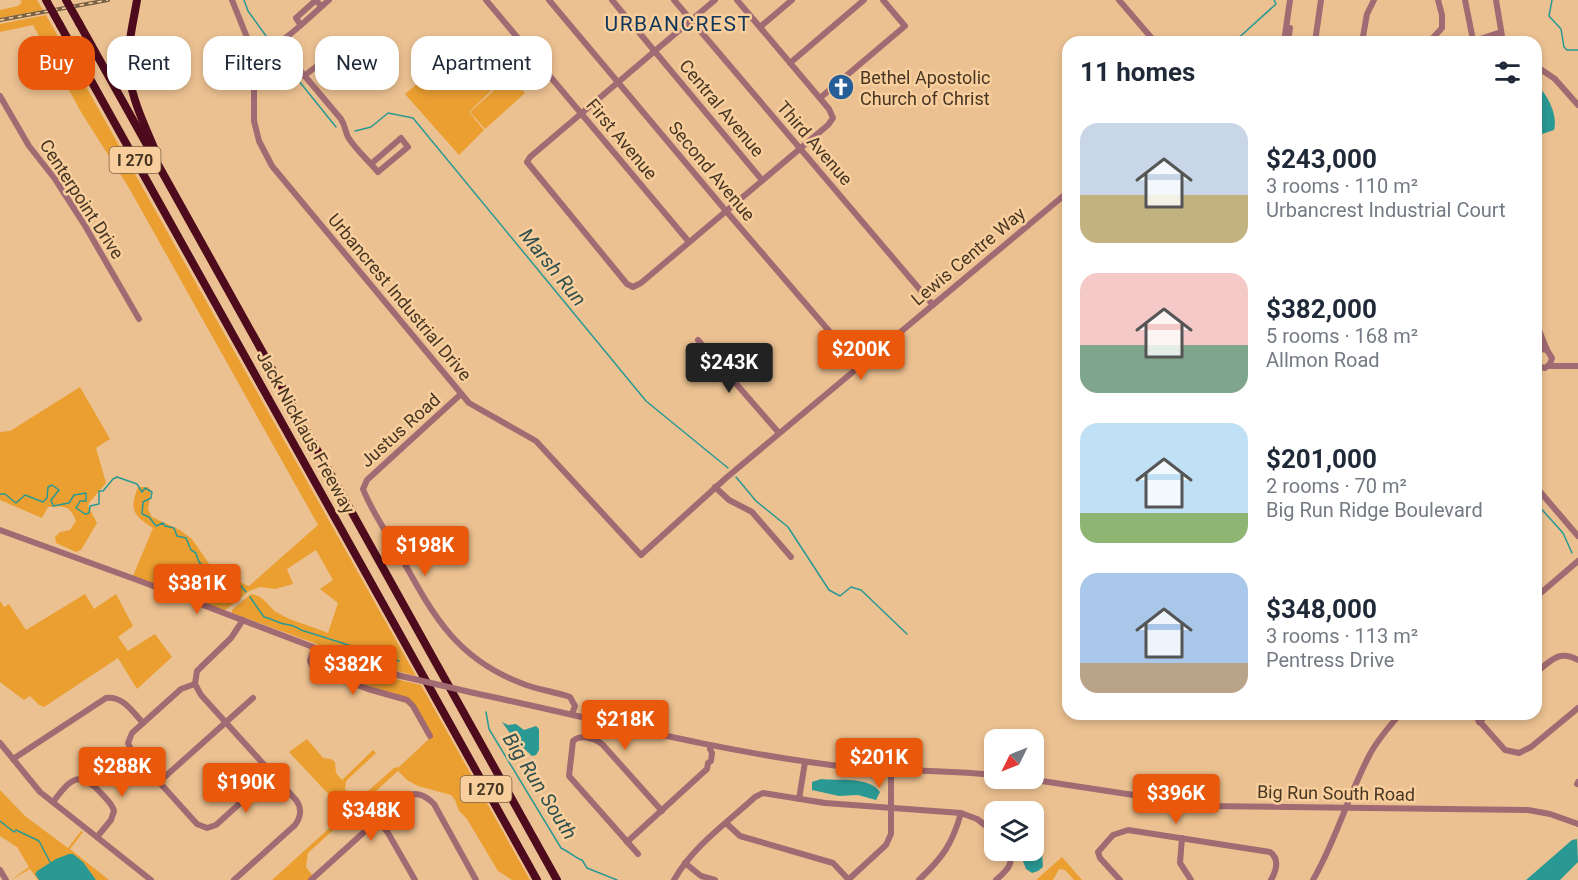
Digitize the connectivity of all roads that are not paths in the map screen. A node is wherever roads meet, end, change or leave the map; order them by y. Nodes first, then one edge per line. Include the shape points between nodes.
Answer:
1 (46, 0) edge
2 (66, 0) edge
3 (232, 0) edge
4 (329, 0) edge
5 (486, 0) edge
6 (549, 0) edge
7 (612, 0) edge
8 (674, 0) edge
9 (715, 0) edge
10 (737, 0) edge
11 (792, 0) edge
12 (864, 0) edge
13 (884, 0) edge
14 (1119, 0) edge
15 (1292, 0) edge
16 (1321, 0) edge
17 (1374, 0) edge
18 (1438, 0) edge
19 (1465, 0) edge
20 (1496, 0) edge
21 (136, 4) edge
22 (691, 20) junction
23 (760, 27) junction
24 (1501, 32) junction
25 (246, 36) edge
26 (285, 36) edge
27 (1150, 36) edge
28 (1287, 36) edge
29 (1316, 36) edge
30 (1363, 36) edge
31 (1434, 36) edge
32 (1471, 36) edge
33 (1488, 36) edge
34 (1502, 36) edge
35 (654, 51) junction
36 (790, 63) junction
37 (315, 67) edge
38 (1542, 70) edge
39 (304, 76) joint
40 (618, 82) junction
41 (254, 90) edge
42 (0, 96) edge
43 (820, 98) junction
44 (1578, 105) edge
45 (581, 113) junction
46 (799, 149) junction
47 (371, 164) junction
48 (762, 180) junction
49 (1062, 197) edge
50 (726, 211) junction
51 (185, 213) junction
52 (689, 242) junction
53 (933, 305) junction
54 (139, 319) dead end
55 (698, 340) dead end
56 (1542, 340) edge
57 (1542, 350) edge
58 (1547, 350) junction
59 (1552, 358) junction
60 (854, 360) dead end
61 (1562, 365) junction
62 (1549, 366) junction
63 (1578, 366) edge
64 (1542, 368) edge
65 (461, 394) junction
66 (779, 433) junction
67 (715, 487) junction
68 (1542, 494) edge
69 (0, 530) edge
70 (1578, 536) edge
71 (641, 555) joint
72 (791, 556) dead end
73 (1578, 561) edge
74 (1542, 592) edge
75 (243, 620) junction
76 (314, 648) junction
77 (1578, 660) edge
78 (1542, 668) edge
79 (195, 684) junction
80 (253, 698) dead end
81 (1578, 708) edge
82 (572, 714) junction
83 (1395, 720) edge
84 (1481, 720) edge
85 (225, 722) junction
86 (1479, 722) joint
87 (143, 723) junction
88 (430, 736) dead end
89 (0, 743) edge
90 (711, 747) junction
91 (13, 759) junction
92 (805, 762) junction
93 (891, 770) junction
94 (272, 774) junction
95 (984, 775) edge
96 (1044, 781) edge
97 (159, 782) junction
98 (799, 799) junction
99 (53, 802) junction
100 (1347, 807) junction
101 (891, 808) junction
102 (662, 811) junction
103 (961, 813) junction
104 (378, 820) junction
105 (726, 823) junction
106 (984, 824) edge
107 (1578, 824) edge
108 (98, 837) junction
109 (1182, 838) junction
110 (627, 842) junction
111 (638, 854) dead end
112 (1011, 861) edge
113 (685, 863) junction
114 (0, 870) edge
115 (6, 880) edge
116 (152, 880) edge
117 (234, 880) edge
118 (311, 880) edge
119 (415, 880) edge
120 (476, 880) edge
121 (537, 880) edge
122 (557, 880) edge
123 (674, 880) edge
124 (715, 880) edge
125 (848, 880) edge
126 (918, 880) edge
127 (996, 880) edge
128 (1120, 880) edge
129 (1191, 880) edge
130 (1271, 880) edge
131 (1313, 880) edge

1 - 121 highway, Jack Nicklaus Freeway / I 270, bridge
2 - 51 highway, Jack Nicklaus Freeway / I 270, bridge
3 - 25 street, Urbancrest Industrial Drive
4 - 26 street
5 - 45 street, First Avenue
6 - 40 street, Second Avenue
7 - 35 street, Central Avenue
8 - 22 street, Third Avenue
9 - 22 street
10 - 23 street
11 - 23 street
12 - 36 street
13 - 43 street via 905,26
14 - 27 street
15 - 28 street
16 - 29 street
17 - 30 street
18 - 31 street via 1442,27
19 - 32 street
20 - 24 street
21 - 51 highway via 129,55 132,92
22 - 35 street
22 - 46 street, Third Avenue
23 - 36 street
24 - 33 street
24 - 34 street
35 - 40 street
35 - 48 street, Central Avenue
36 - 43 street
37 - 39 street
38 - 44 street
39 - 47 street via 341,119 347,136
40 - 45 street
40 - 50 street, Second Avenue
41 - 65 street, Urbancrest Industrial Drive via 254,121 267,159
42 - 54 street, Centerpoint Drive via 29,146 66,195
43 - 46 street via 833,118
45 - 52 street, First Avenue
45 - 52 street via 527,162 627,284 633,287 641,283
46 - 48 street
46 - 53 street, Third Avenue
47 - 47 street via 378,172 408,147 401,138
48 - 50 street
49 - 53 street, Lewis Centre Way
50 - 52 street
50 - 60 street, Second Avenue
51 - 122 highway, Jack Nicklaus Freeway / I 270
53 - 66 street, Lewis Centre Way
55 - 66 street
56 - 58 street
57 - 58 street
58 - 59 street
59 - 61 street
59 - 62 street
61 - 62 street
61 - 63 street
62 - 64 street
65 - 71 street, Urbancrest Industrial Drive via 475,408 536,441
65 - 82 street, Justus Road via 367,480 363,489 428,606 453,640 503,675 570,697 574,701
66 - 67 street, Lewis Centre Way
67 - 71 street, Lewis Centre Way
67 - 72 street via 752,512
68 - 70 street
69 - 75 street
73 - 74 street
75 - 76 street
75 - 79 street via 231,638 197,671
76 - 82 street, bridge via 400,676
76 - 88 street via 310,661 314,668 407,700
77 - 78 street via 1567,655
79 - 85 street
79 - 87 street via 181,689
80 - 85 street
81 - 86 street via 1527,750 1513,754
82 - 90 street
83 - 100 street via 1369,756
84 - 86 street
85 - 94 street
85 - 97 street
87 - 91 street via 122,700 102,700
87 - 97 street via 128,743
89 - 91 street
90 - 92 street
90 - 102 street via 707,769
91 - 99 street via 34,786
92 - 93 street
92 - 98 street
93 - 95 street
93 - 101 street
94 - 97 street via 216,825 207,828 197,824
94 - 117 street via 296,800 300,812 295,825
96 - 100 street, Big Run South Road via 1198,805
98 - 101 street
98 - 105 street via 758,796
99 - 108 street
99 - 108 street via 68,785 80,779 91,783 113,808 112,818
100 - 107 street, Big Run South Road via 1528,810
100 - 131 street
101 - 103 street
101 - 125 street via 891,834 886,845
102 - 110 street
102 - 110 street via 603,745 594,739 574,740 569,776
103 - 106 street
103 - 126 street via 944,854
104 - 118 street
104 - 119 street
104 - 120 street via 406,795 426,796
105 - 113 street
105 - 125 street via 740,836 833,863
108 - 116 street
109 - 128 street via 1123,830 1108,840 1098,853
109 - 129 street via 1180,863
109 - 130 street via 1270,852 1276,864
110 - 111 street
112 - 127 street
113 - 123 street
113 - 124 street via 701,876
114 - 115 street

